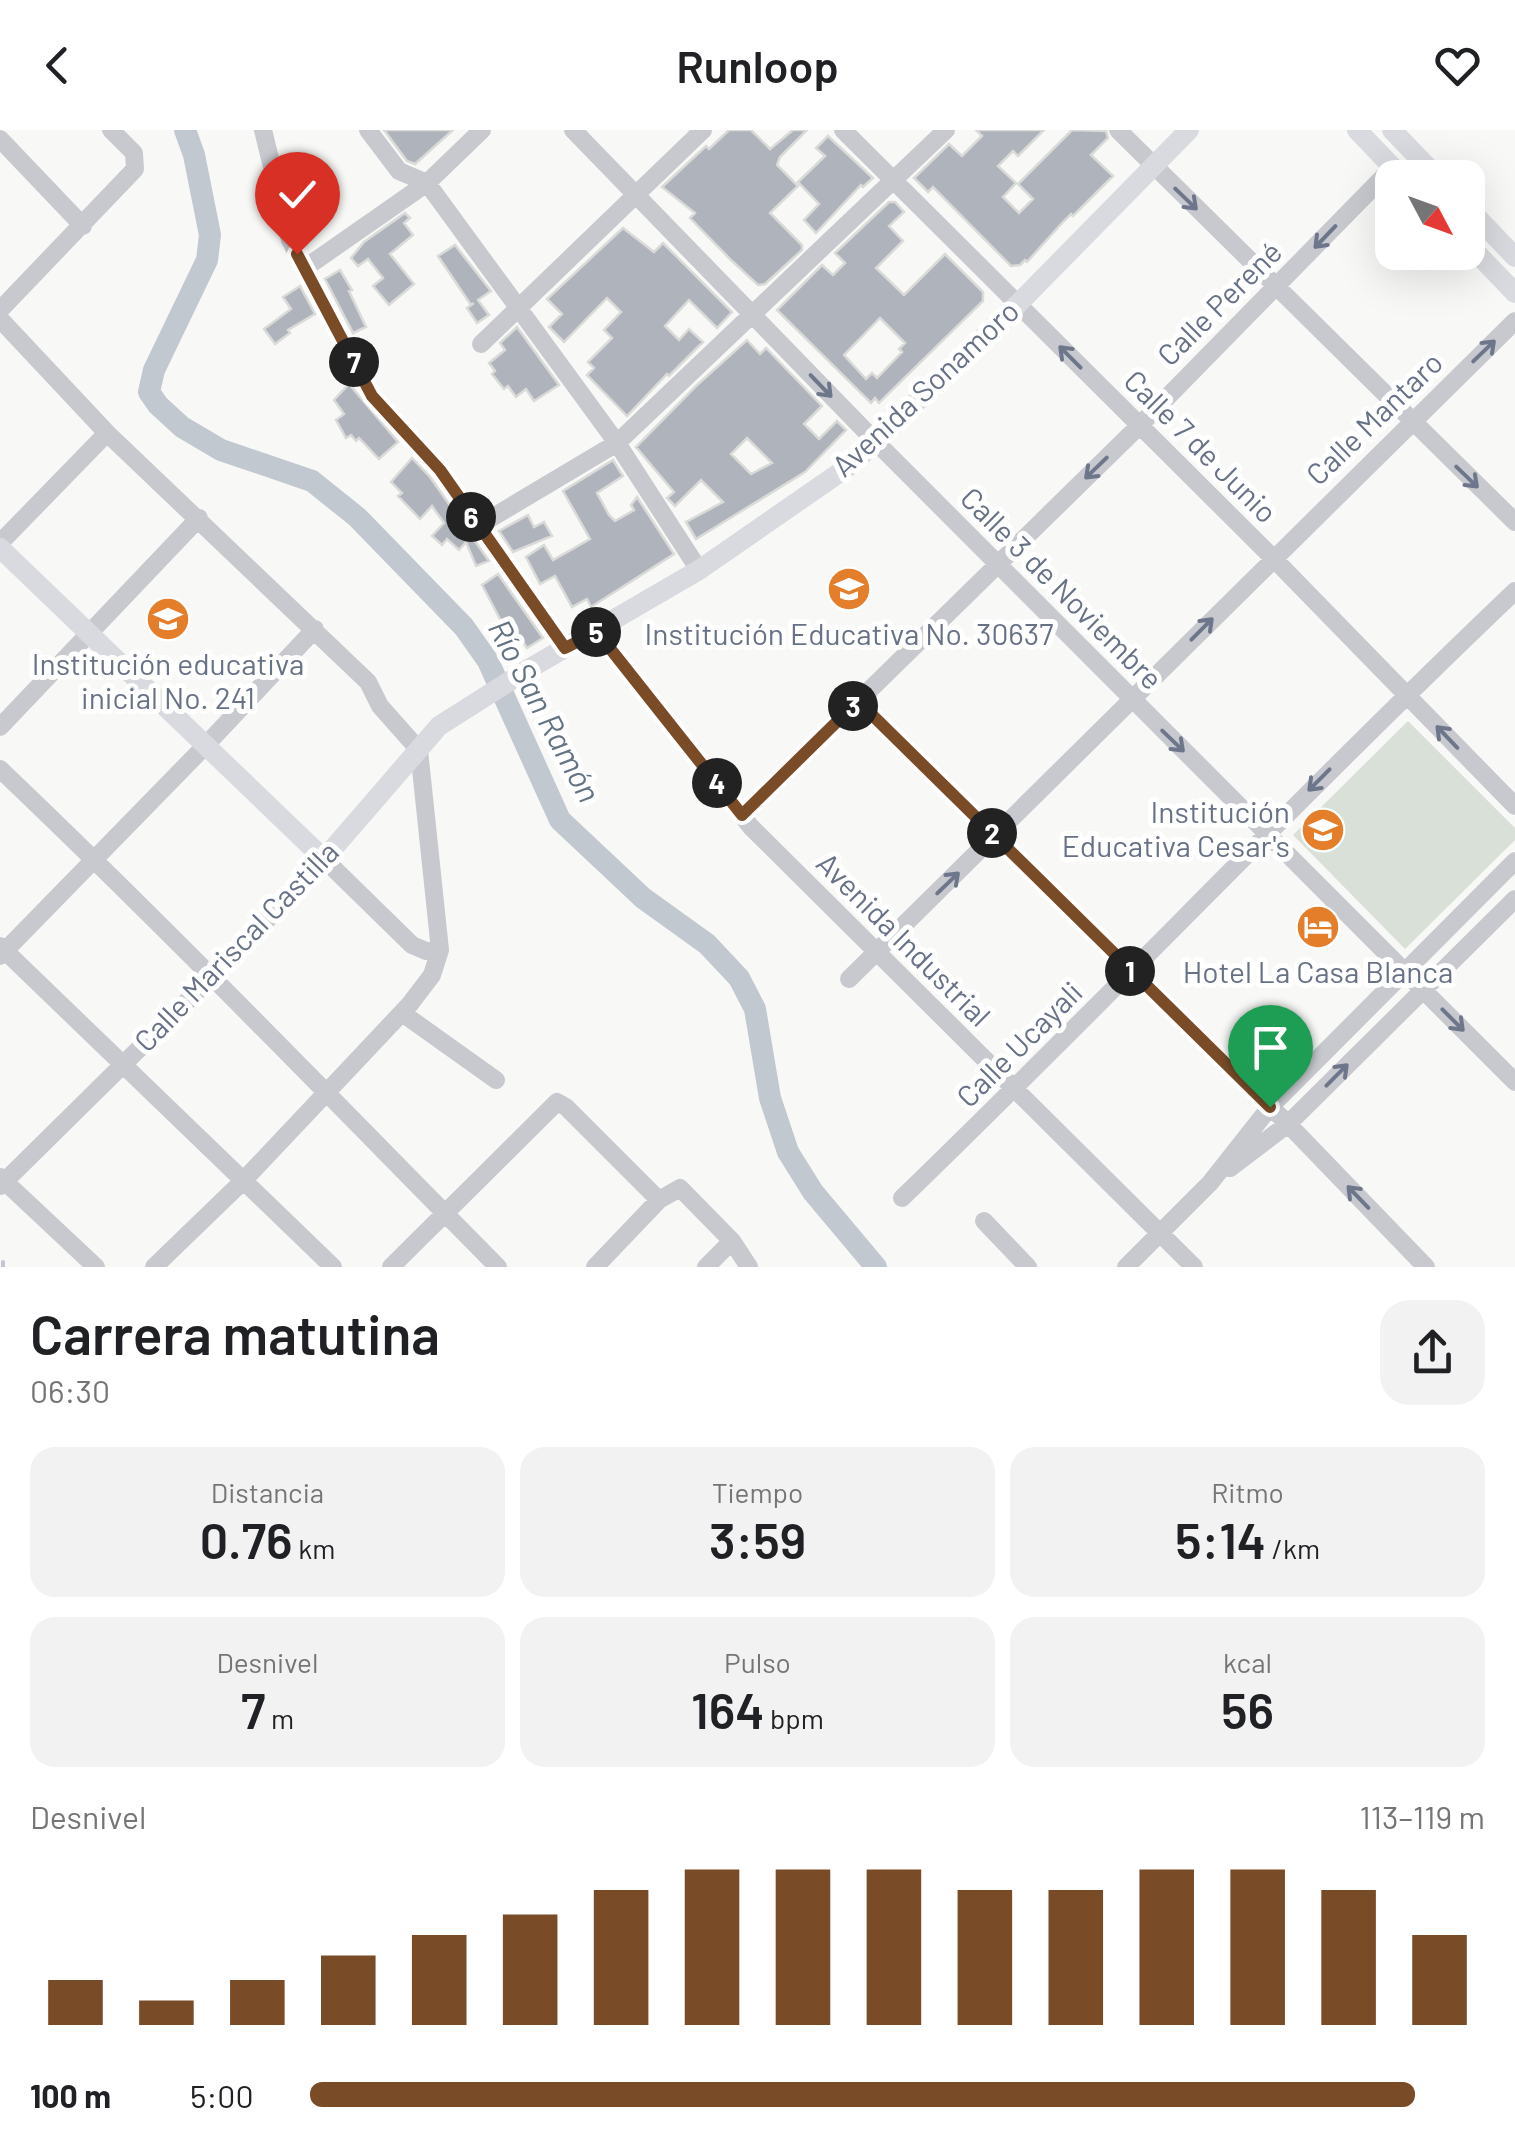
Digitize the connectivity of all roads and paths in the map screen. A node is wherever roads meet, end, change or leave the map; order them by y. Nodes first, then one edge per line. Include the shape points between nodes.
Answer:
1 (110, 130) edge
2 (263, 130) edge
3 (368, 130) edge
4 (482, 130) edge
5 (574, 130) edge
6 (703, 130) edge
7 (844, 130) edge
8 (946, 130) edge
9 (1118, 130) edge
10 (1189, 130) edge
11 (1357, 130) edge
12 (1392, 130) edge
13 (0, 139) edge
14 (1386, 160) edge
15 (1421, 160) edge
16 (1152, 167) junction
17 (894, 181) junction
18 (427, 183) junction
19 (1375, 193) edge
20 (636, 194) junction
21 (83, 226) junction
22 (1485, 226) edge
23 (1515, 257) edge
24 (1485, 262) edge
25 (305, 268) junction
26 (1276, 286) junction
27 (1515, 294) edge
28 (1018, 304) junction
29 (0, 310) edge
30 (518, 310) junction
31 (754, 316) junction
32 (0, 319) edge
33 (1515, 321) edge
34 (481, 344) dead end
35 (1410, 422) junction
36 (1139, 426) junction
37 (107, 433) junction
38 (876, 442) junction
39 (617, 443) junction
40 (199, 518) junction
41 (1515, 522) edge
42 (478, 526) junction
43 (0, 545) edge
44 (1273, 558) junction
45 (997, 564) junction
46 (698, 570) junction
47 (1515, 591) edge
48 (314, 629) junction
49 (597, 632) junction
50 (88, 633) junction
51 (565, 648) junction
52 (1406, 694) junction
53 (1131, 700) junction
54 (858, 701) junction
55 (469, 705) joint
56 (0, 727) edge
57 (205, 746) junction
58 (419, 750) junction
59 (0, 769) edge
60 (1515, 806) edge
61 (742, 815) junction
62 (1266, 832) junction
63 (996, 837) junction
64 (324, 859) junction
65 (95, 860) junction
66 (1515, 861) edge
67 (1515, 899) edge
68 (440, 950) junction
69 (2, 951) edge
70 (878, 951) junction
71 (1402, 972) junction
72 (1132, 973) junction
73 (212, 975) junction
74 (848, 979) dead end
75 (1423, 990) junction
76 (402, 1013) junction
77 (124, 1065) junction
78 (496, 1080) dead end
79 (1515, 1082) edge
80 (1014, 1090) junction
81 (325, 1095) junction
82 (1270, 1107) junction
83 (1288, 1124) junction
84 (2, 1181) edge
85 (242, 1182) junction
86 (1210, 1183) junction
87 (902, 1198) dead end
88 (658, 1200) junction
89 (445, 1214) junction
90 (984, 1220) dead end
91 (1160, 1233) junction
92 (732, 1241) junction
93 (96, 1267) edge
94 (154, 1267) edge
95 (333, 1267) edge
96 (391, 1267) edge
97 (498, 1267) edge
98 (595, 1267) edge
99 (706, 1267) edge
100 (748, 1267) edge
101 (1028, 1267) edge
102 (1126, 1267) edge
103 (1194, 1267) edge
104 (1426, 1267) edge

1 - 21 street via 134,153 136,169
2 - 25 street via 290,240
3 - 18 street via 398,172
4 - 18 street
5 - 20 street, Calle 3 de Noviembre
6 - 20 street
7 - 17 street, Calle 7 de Junio
8 - 17 street
9 - 16 street
10 - 16 main road, Avenida Sonamoro
11 - 14 main road
12 - 15 main road
13 - 21 street
16 -> 26 street
16 - 28 main road, Avenida Sonamoro
17 - 28 street, Calle 7 de Junio
17 - 31 street
18 - 25 street
18 - 30 street
19 -> 26 street, Calle Perené
20 - 30 street
20 - 31 street, Calle 3 de Noviembre
21 - 29 street
22 - 23 main road
24 - 27 main road
25 - 42 street via 372,396 440,470
26 - 35 street
26 - 36 street, Calle Perené
36 -> 28 street, Calle 7 de Junio
28 - 38 main road, Avenida Sonamoro
30 - 34 street
30 - 39 street
31 -> 38 street, Calle 3 de Noviembre
31 - 39 street
32 - 37 street
35 -> 33 street, Calle Mantaro
35 -> 41 street
35 - 44 street, Calle Mantaro
36 - 44 street, Calle 7 de Junio
36 -> 45 street, Calle Perené
37 - 40 street
37 - 43 street
38 - 45 street, Calle 3 de Noviembre
38 - 46 main road, Avenida Sonamoro
39 - 42 street
39 - 46 street
40 - 48 street
40 - 50 street
42 - 51 street
43 - 50 main road
44 - 52 street, Calle 7 de Junio
53 -> 44 street, Calle Mantaro
45 - 53 street, Calle 3 de Noviembre
45 - 54 street, Calle Perené
46 - 49 main road, Avenida Sonamoro
47 - 52 street, Calle Ucayali
48 - 57 street
48 - 58 street via 368,682
49 - 51 main road, Avenida Sonamoro
49 - 61 street, Avenida Industrial
50 - 56 street
50 - 57 main road
51 - 55 main road, Avenida Sonamoro
60 -> 52 street, Calle 7 de Junio
52 -> 62 street, Calle Ucayali
53 -> 62 street, Calle 3 de Noviembre
53 - 63 street, Calle Mantaro
54 - 61 street, Calle Perené
54 - 63 street
55 - 58 main road, Calle Mariscal Castilla
57 - 64 main road
57 - 65 street
58 - 64 main road, Calle Mariscal Castilla
58 - 68 street
59 - 65 street
61 - 70 street, Avenida Industrial
62 - 71 street, Calle 3 de Noviembre
62 - 72 street, Calle Ucayali
70 -> 63 street, Calle Mantaro
63 - 72 street
64 - 68 street via 412,944
64 - 73 street, Calle Mariscal Castilla
65 - 69 street
65 - 73 street
66 - 71 street
67 - 75 street
68 - 76 street via 432,974
69 - 77 street
70 - 74 street, Calle Mantaro
70 - 80 street, Avenida Industrial
71 - 75 street, Calle 3 de Noviembre
71 - 82 street
72 - 80 street, Calle Ucayali
72 - 82 street
73 - 77 street, Calle Mariscal Castilla
73 - 81 street
75 -> 79 street, Calle 3 de Noviembre
83 -> 75 street
76 - 78 street
76 - 81 street
77 - 84 street, Calle Mariscal Castilla
77 - 85 street
80 - 87 street, Calle Ucayali
80 - 91 street, Avenida Industrial
81 - 85 street
81 - 89 street
82 - 83 street
82 - 86 street
83 - 86 street
104 -> 83 street
84 - 93 street
85 - 94 street
85 - 95 street
86 - 91 street
88 - 89 street via 557,1102
88 - 92 street via 680,1188
88 - 98 street
89 - 96 street
89 - 97 street
90 - 101 street
91 - 102 street
91 - 103 street, Avenida Industrial
92 - 99 street
92 - 100 street

